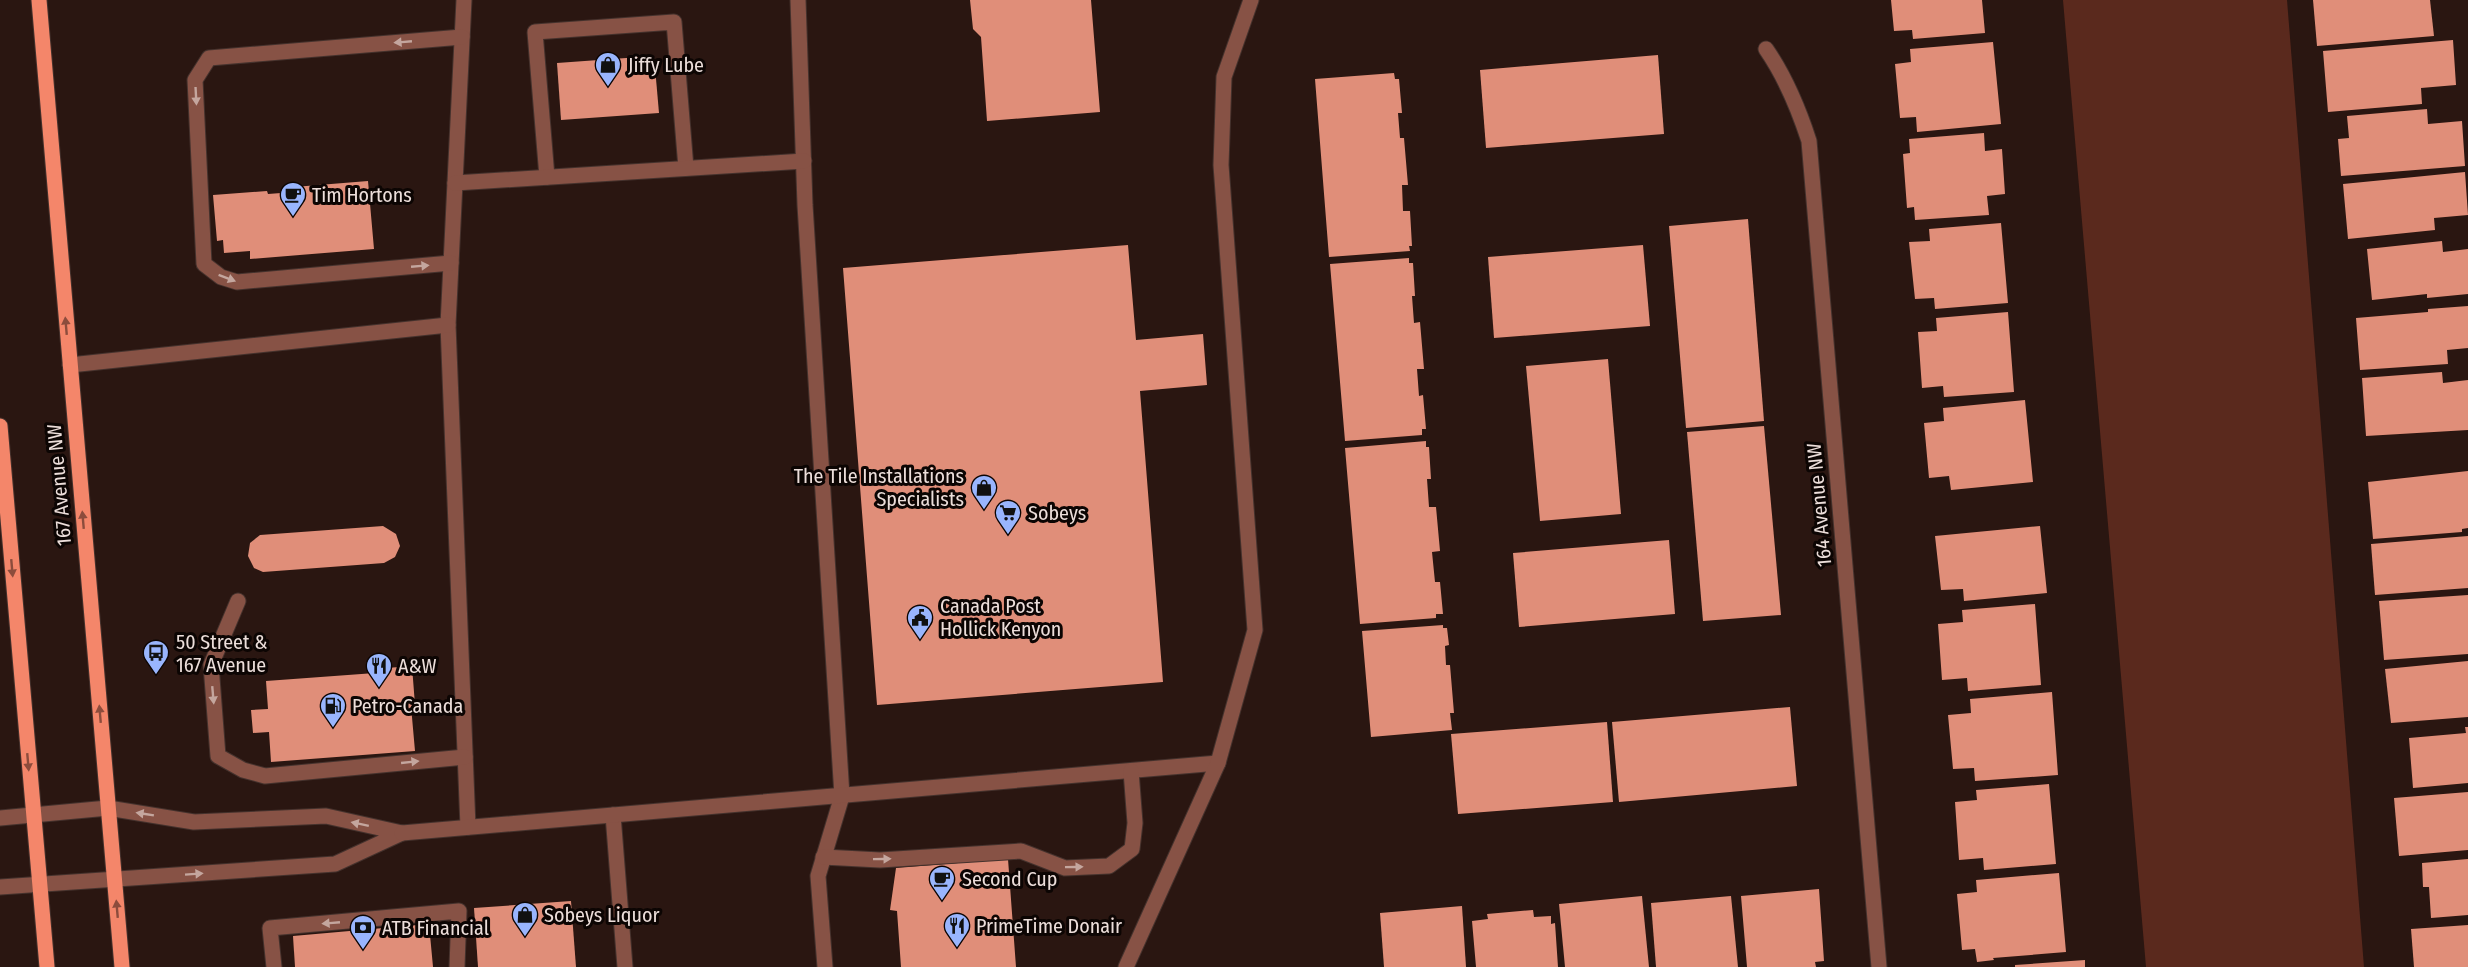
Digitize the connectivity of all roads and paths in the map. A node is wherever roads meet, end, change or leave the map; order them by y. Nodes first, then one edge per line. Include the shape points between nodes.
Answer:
1 (39, 0) edge
2 (464, 0) edge
3 (798, 0) edge
4 (1251, 0) edge
5 (462, 37) junction
6 (1766, 49) dead end
7 (804, 161) junction
8 (686, 168) junction
9 (547, 177) junction
10 (455, 183) junction
11 (451, 263) junction
12 (448, 325) junction
13 (70, 365) junction
14 (0, 426) edge
15 (238, 601) dead end
16 (465, 757) junction
17 (1218, 764) junction
18 (1131, 771) junction
19 (842, 796) junction
20 (108, 808) junction
21 (33, 815) junction
22 (613, 815) junction
23 (0, 818) edge
24 (468, 828) junction
25 (402, 833) junction
26 (823, 857) junction
27 (115, 879) junction
28 (40, 884) junction
29 (0, 887) edge
30 (48, 967) edge
31 (122, 967) edge
32 (274, 967) edge
33 (457, 967) edge
34 (625, 967) edge
35 (825, 967) edge
36 (1126, 967) edge
37 (1879, 967) edge

13 -> 1 main road, 167 Avenue NW
2 - 5 street
3 - 7 street
4 - 17 street via 1224,77 1221,165 1256,630
5 - 10 street
5 -> 11 street via 209,58 195,80 204,264 221,277 237,282
6 - 37 street, 164 Avenue NW via 1784,75 1809,141
7 - 8 street
7 - 19 street
8 - 9 street
8 - 9 street via 674,22 536,32
9 - 10 street
10 - 11 street
11 - 12 street
12 - 13 street
12 - 16 street
20 -> 13 main road, 167 Avenue NW
14 -> 21 main road
15 -> 16 street via 211,665 218,756 243,770 265,776
16 - 24 street
17 - 18 street
17 - 36 street
18 - 19 street
26 -> 18 street via 880,860 1021,851 1065,868 1109,866 1132,849 1135,823
19 - 22 street
19 - 26 street
20 - 21 street
25 -> 20 street via 326,816 194,822
20 - 27 main road, 167 Avenue NW
21 - 23 street
21 - 28 main road
22 - 24 street
22 - 34 street
24 - 25 street
27 -> 25 street via 335,864
26 - 35 street via 818,876
27 - 28 street
31 -> 27 main road, 167 Avenue NW
28 - 29 street
28 - 30 main road
33 -> 32 street via 459,911 270,928

